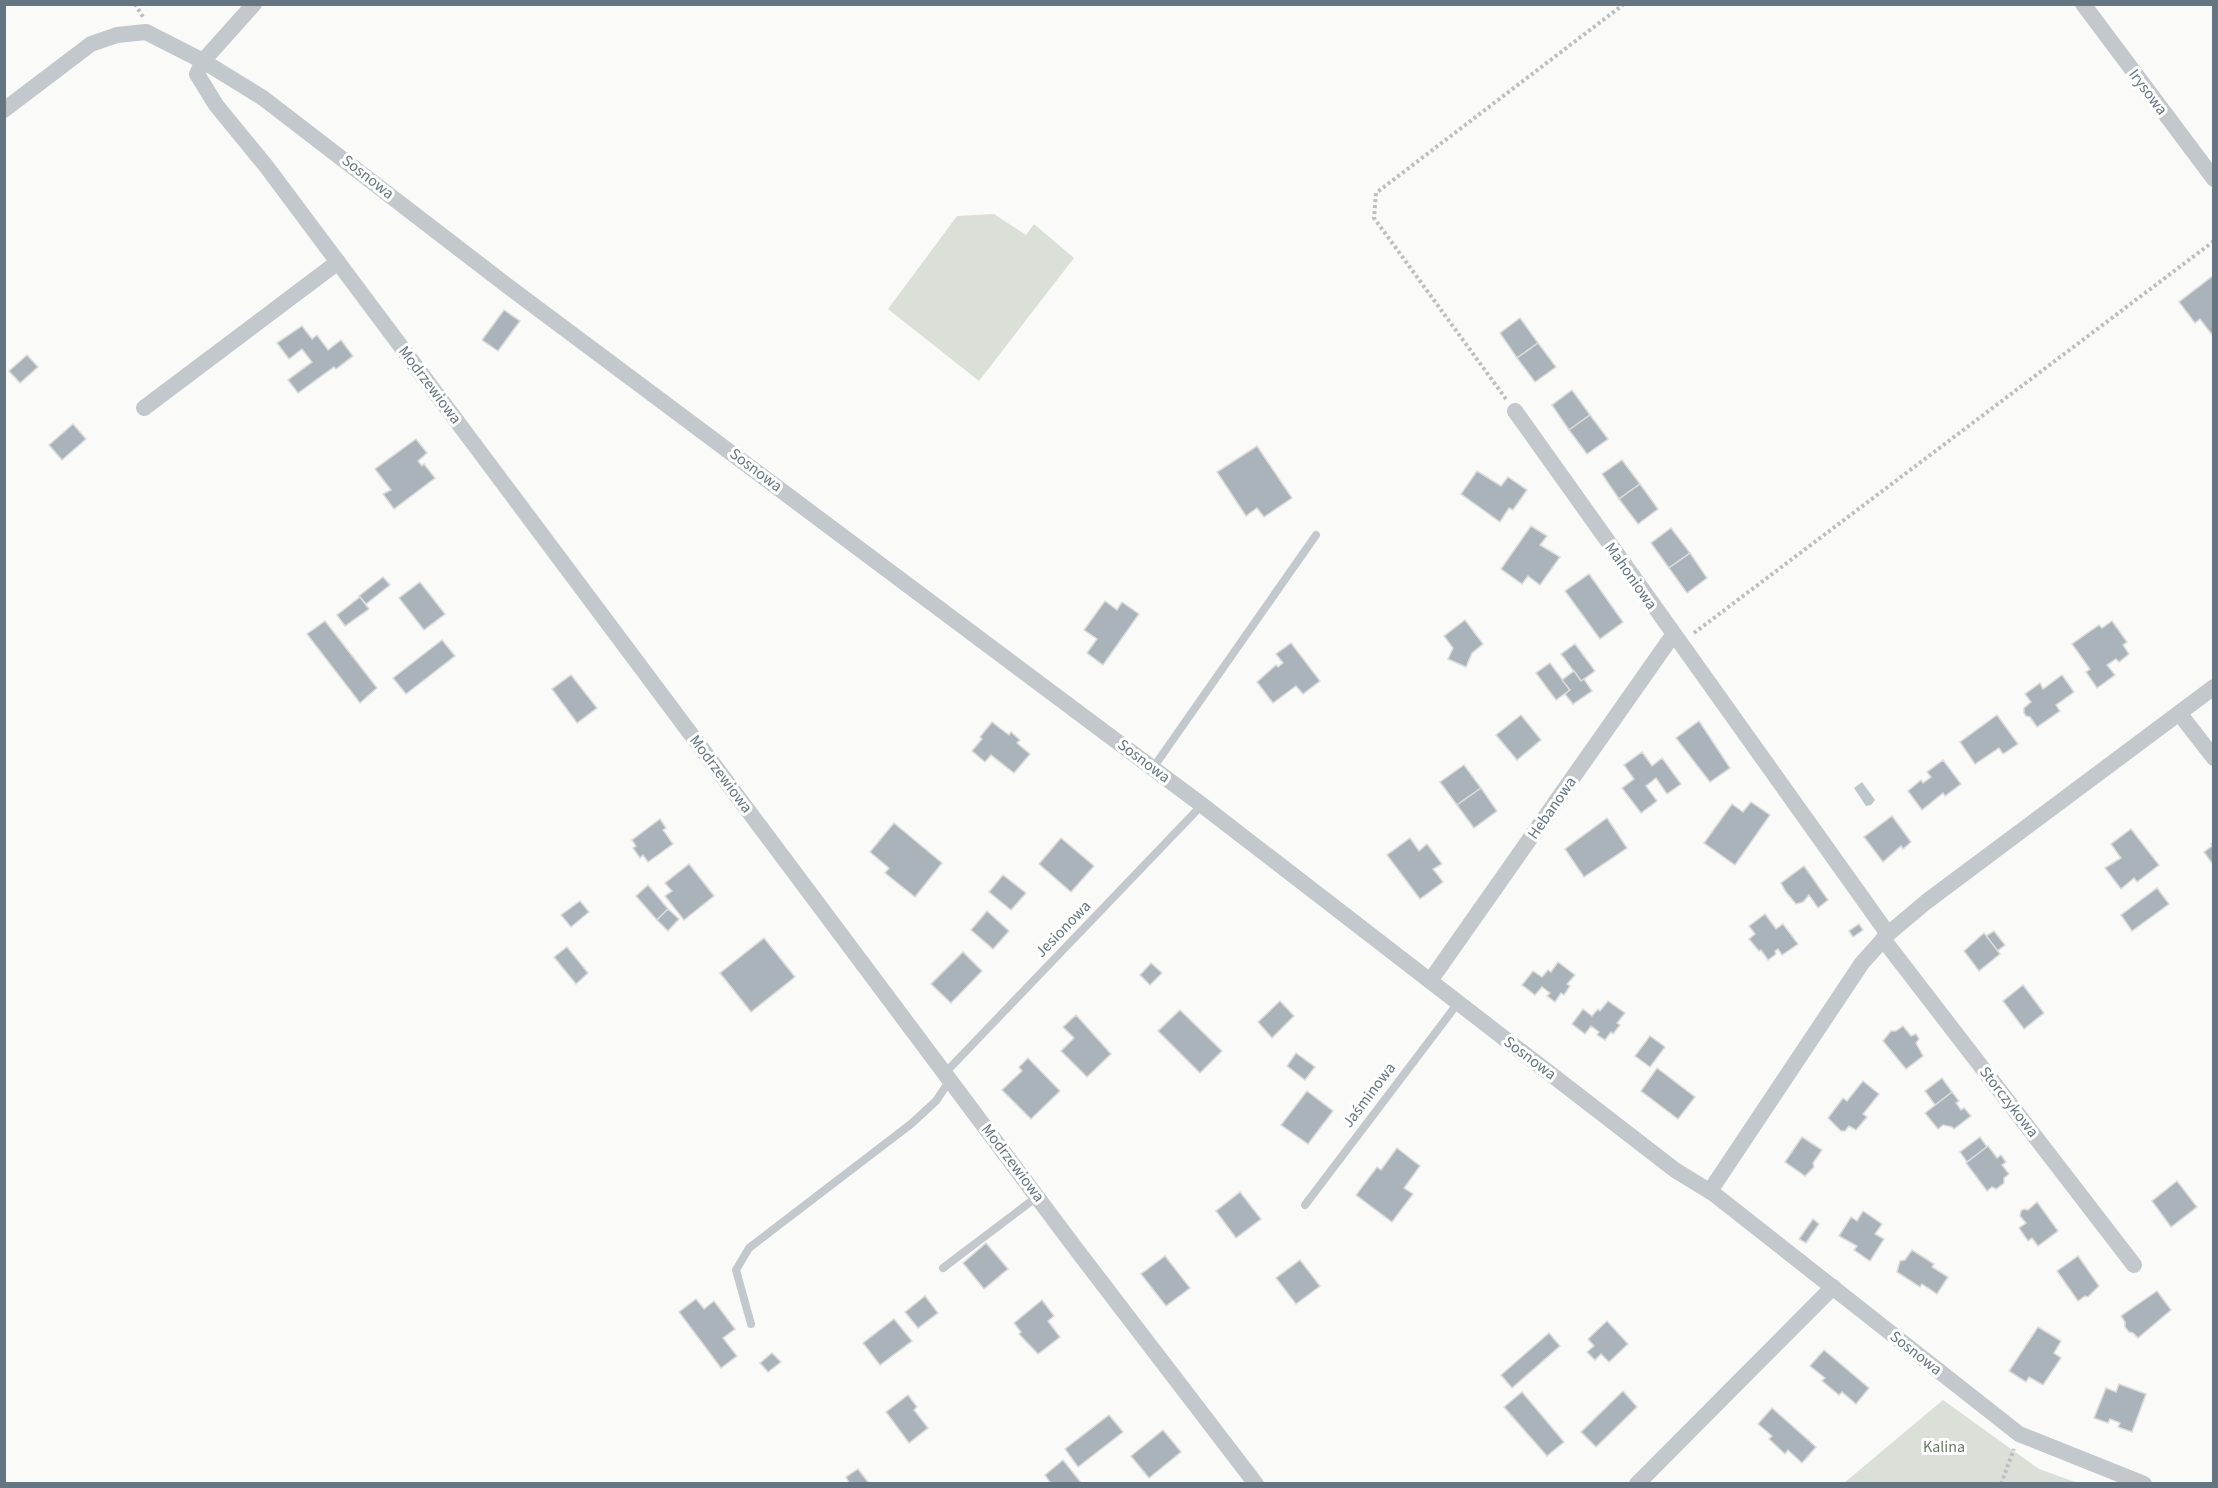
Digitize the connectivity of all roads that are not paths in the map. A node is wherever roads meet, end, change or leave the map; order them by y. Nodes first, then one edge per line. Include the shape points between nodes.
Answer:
1 (254, 4) edge
2 (2083, 4) edge
3 (204, 61) junction
4 (4, 110) edge
5 (2214, 179) edge
6 (338, 262) junction
7 (144, 408) dead end
8 (1515, 411) road end
9 (1316, 535) dead end
10 (1676, 639) junction
11 (2214, 687) edge
12 (2179, 713) junction
13 (2214, 758) edge
14 (1153, 768) junction
15 (1202, 805) junction
16 (1886, 937) junction
17 (1430, 981) junction
18 (1458, 1003) junction
19 (948, 1076) junction
20 (1710, 1191) junction
21 (1039, 1196) junction
22 (1305, 1205) dead end
23 (2134, 1265) dead end
24 (943, 1268) dead end
25 (1833, 1287) junction
26 (751, 1324) dead end
27 (1256, 1484) edge
28 (1637, 1484) edge
29 (2144, 1484) edge

1 - 3 street
2 - 5 street, Irysowa
3 - 4 street, Sosnowa via 146,32 117,35 91,44
3 - 6 street, Modrzewiowa via 197,74 216,105
3 - 14 street, Sosnowa via 263,98 505,284
6 - 7 street
6 - 19 street, Modrzewiowa
8 - 10 street, Mahoniowa
9 - 14 lane
10 - 16 street, Mahoniowa
10 - 17 street, Hebanowa
11 - 12 street
12 - 13 street
12 - 16 street via 1958,877
14 - 15 street, Sosnowa
15 - 17 street, Sosnowa
15 - 19 lane, Jesionowa
16 - 20 street via 1862,963
16 - 23 street, Storczykowa
17 - 18 street, Sosnowa
18 - 20 street, Sosnowa via 1675,1170
18 - 22 lane, Jaśminowa
19 - 21 street, Modrzewiowa
19 - 26 lane, Jesionowa via 936,1101 911,1124 749,1248 736,1270
20 - 25 street, Sosnowa
21 - 24 lane
21 - 27 street, Modrzewiowa
25 - 28 street
25 - 29 street, Sosnowa via 2019,1434

